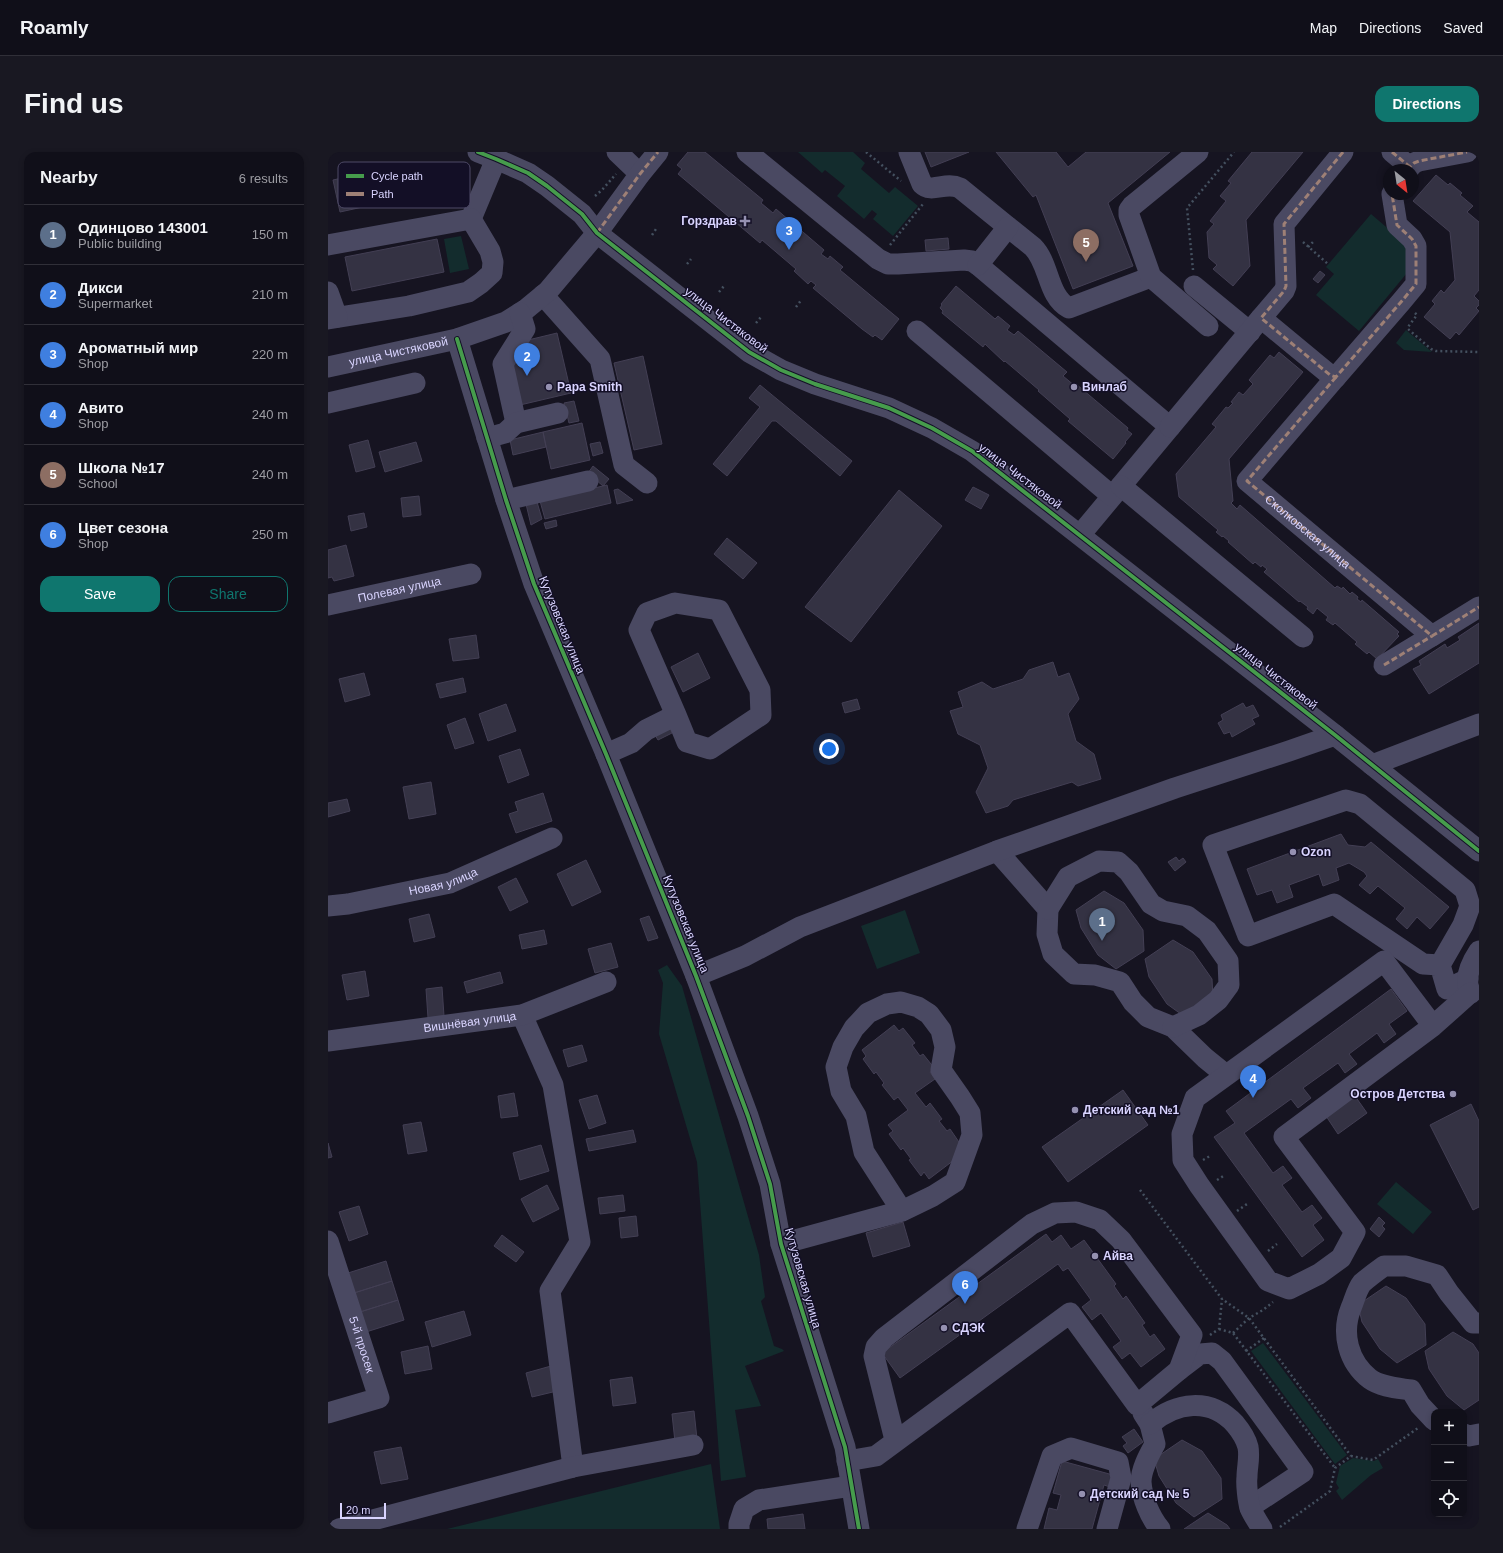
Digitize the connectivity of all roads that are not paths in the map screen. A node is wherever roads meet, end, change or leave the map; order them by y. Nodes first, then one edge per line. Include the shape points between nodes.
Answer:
1 (617, 152) edge
2 (658, 152) edge
3 (747, 152) edge
4 (909, 152) edge
5 (1198, 152) edge
6 (1343, 152) edge
7 (1392, 152) edge
8 (1467, 152) edge
9 (487, 155) edge
10 (1404, 164) edge
11 (1414, 164) edge
12 (640, 174) junction
13 (1393, 200) edge
14 (471, 219) junction
15 (1008, 227) junction
16 (597, 233) junction
17 (328, 245) edge
18 (978, 265) junction
19 (1151, 277) junction
20 (1194, 286) road end
21 (328, 292) edge
22 (542, 295) junction
23 (520, 313) junction
24 (332, 318) edge
25 (1256, 325) junction
26 (1208, 326) dead end
27 (917, 331) dead end
28 (458, 339) junction
29 (328, 367) edge
30 (1336, 377) junction
31 (415, 383) dead end
32 (328, 403) edge
33 (558, 413) dead end
34 (516, 423) junction
35 (1170, 427) junction
36 (487, 438) junction
37 (588, 481) dead end
38 (647, 483) dead end
39 (1117, 491) junction
40 (506, 500) junction
41 (1080, 535) junction
42 (471, 574) dead end
43 (328, 605) edge
44 (1479, 607) edge
45 (1432, 636) junction
46 (1303, 637) dead end
47 (1384, 665) dead end
48 (676, 715) junction
49 (1479, 724) edge
50 (1335, 734) junction
51 (606, 754) junction
52 (1372, 765) junction
53 (552, 838) dead end
54 (997, 851) junction
55 (1479, 851) edge
56 (328, 906) edge
57 (1048, 909) junction
58 (1479, 951) edge
59 (1440, 964) junction
60 (696, 976) junction
61 (606, 982) dead end
62 (1472, 991) edge
63 (522, 1015) junction
64 (1433, 1026) junction
65 (1173, 1027) junction
66 (328, 1041) edge
67 (1226, 1075) junction
68 (902, 1211) junction
69 (328, 1241) edge
70 (781, 1244) junction
71 (1341, 1258) junction
72 (1361, 1284) junction
73 (1477, 1321) edge
74 (1179, 1370) junction
75 (1137, 1404) junction
76 (328, 1413) edge
77 (1431, 1417) edge
78 (1150, 1424) junction
79 (1479, 1434) edge
80 (1467, 1435) edge
81 (896, 1440) junction
82 (693, 1445) dead end
83 (847, 1461) junction
84 (573, 1467) junction
85 (852, 1486) junction
86 (1250, 1507) junction
87 (339, 1529) edge
88 (739, 1529) edge
89 (858, 1529) edge
90 (1027, 1529) edge
91 (1107, 1529) edge
92 (1160, 1529) edge
93 (1262, 1529) edge

1 - 12 street
2 - 12 street
3 - 18 street via 878,259 888,264 964,260
4 - 15 street via 925,188 949,185 960,188
5 - 19 street via 1129,210
6 - 25 street via 1286,220 1286,286
7 - 10 street
8 - 11 street
9 - 14 street
9 - 16 street, улица Чистяковой via 547,186 582,214
12 - 16 street
13 - 30 street, Сколковская улица via 1397,225 1416,246 1416,284
14 - 17 street
14 - 24 street via 490,251 493,262 492,273 477,286 468,292 417,304
15 - 18 street
15 - 19 street via 1038,252 1058,299 1069,308
16 - 22 street, улица Чистяковой
16 - 41 street, улица Чистяковой via 749,352 781,370 889,408 932,428 972,451
18 - 35 street
19 - 26 street
20 - 25 street
21 - 24 street
22 - 23 street, улица Чистяковой
22 - 38 street via 600,360 624,465
23 - 28 street, улица Чистяковой via 506,322
23 - 34 street via 525,329 502,364
25 - 30 street
25 - 35 street
27 - 39 street
28 - 29 street, улица Чистяковой
28 - 36 street, Кутузовская улица
30 - 45 street, Сколковская улица via 1247,481
31 - 32 street
33 - 34 street
34 - 36 street via 505,433
35 - 39 street
36 - 40 street, Кутузовская улица
37 - 40 street
39 - 41 street
39 - 46 street
40 - 51 street, Кутузовская улица via 534,584
41 - 50 street, улица Чистяковой
42 - 43 street, Полевая улица
44 - 45 street
45 - 47 street
48 - 48 street via 639,630 647,613 675,602 719,610 760,690 761,714 710,749 687,742
48 - 51 street via 646,730 631,743
49 - 52 street
50 - 52 street, улица Чистяковой
50 - 54 street
51 - 60 street, Кутузовская улица
52 - 55 street, улица Чистяковой
53 - 56 street, Новая улица via 450,883
54 - 57 street
54 - 60 street via 800,926 745,956
57 - 65 street via 1047,934 1053,954 1074,974 1095,975 1120,982 1133,1002 1148,1017
57 - 65 street via 1068,877 1099,861 1118,862 1129,872 1151,904 1164,911 1187,916 1207,931 1228,962 1229,985 1218,1000 1199,1015
58 - 62 street via 1472,962
59 - 59 street via 1463,925 1470,906 1465,890 1360,804 1346,800 1214,845 1248,936 1334,904 1423,964
59 - 62 street via 1447,989
60 - 70 street, Кутузовская улица via 748,1116 767,1177
61 - 63 street, Вишнёвая улица
62 - 64 street
63 - 66 street, Вишнёвая улица
63 - 84 street via 553,1085 580,1242 550,1291
64 - 67 street via 1384,961
64 - 71 street via 1284,1137 1355,1232
65 - 67 street
67 - 71 street via 1195,1098 1182,1134 1183,1160 1187,1167 1268,1281 1290,1289 1319,1274
68 - 68 street via 956,1182 972,1135 970,1113 942,1070 945,1047 942,1030 929,1014 918,1007 901,1002 887,1004 868,1014 854,1028 843,1047 836,1067 841,1091 856,1116 864,1152
68 - 70 street
69 - 76 street, 5-й просек via 379,1398
70 - 83 street, Кутузовская улица via 845,1447
71 - 72 street
72 - 73 street via 1384,1266 1406,1266 1437,1275 1449,1293
72 - 77 street via 1349,1314 1346,1332 1349,1350 1371,1379 1389,1387 1411,1390
74 - 75 street
74 - 81 street via 1192,1335 1121,1240 1100,1220 1076,1212 1055,1213 1032,1224 884,1338 876,1347 874,1356
74 - 86 street via 1200,1354 1212,1353 1222,1361 1303,1472
75 - 78 street
75 - 81 street via 1070,1313
78 - 86 street via 1174,1409 1203,1405 1219,1410 1230,1419 1248,1446 1250,1459 1247,1478
78 - 92 street via 1155,1444 1146,1462 1141,1482 1146,1505
79 - 80 street
81 - 83 street via 876,1456
82 - 84 street
83 - 85 street, Кутузовская улица
84 - 87 street
85 - 88 street via 759,1500 744,1509
85 - 89 street, Кутузовская улица
86 - 93 street
90 - 91 street via 1052,1456 1071,1448 1118,1462 1121,1478

